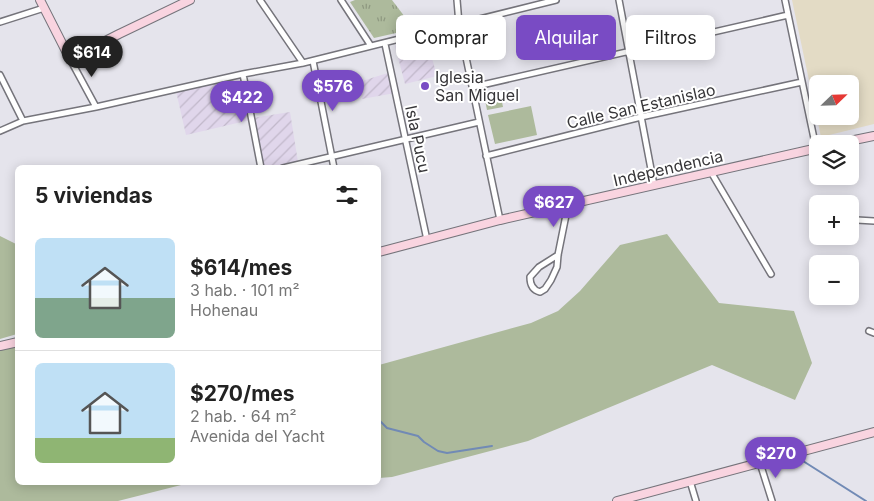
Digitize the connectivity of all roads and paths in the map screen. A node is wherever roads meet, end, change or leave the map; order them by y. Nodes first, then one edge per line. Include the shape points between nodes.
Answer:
1 (40, 0) edge
2 (190, 0) edge
3 (260, 0) edge
4 (341, 0) edge
5 (457, 0) edge
6 (556, 0) edge
7 (619, 0) edge
8 (785, 0) edge
9 (549, 1) edge
10 (176, 3) edge
11 (44, 8) junction
12 (458, 15) edge
13 (494, 15) edge
14 (788, 15) junction
15 (0, 22) edge
16 (715, 32) edge
17 (626, 36) edge
18 (396, 41) edge
19 (385, 44) junction
20 (371, 46) junction
21 (626, 53) edge
22 (70, 58) junction
23 (467, 60) edge
24 (630, 60) edge
25 (313, 61) junction
26 (303, 63) junction
27 (243, 74) junction
28 (0, 76) edge
29 (802, 82) junction
30 (473, 88) junction
31 (96, 108) junction
32 (641, 117) junction
33 (23, 121) junction
34 (479, 122) junction
35 (0, 131) edge
36 (814, 135) edge
37 (874, 136) edge
38 (859, 139) edge
39 (406, 140) junction
40 (809, 150) edge
41 (486, 156) junction
42 (332, 157) junction
43 (260, 165) edge
44 (296, 165) edge
45 (333, 165) edge
46 (711, 172) junction
47 (654, 186) junction
48 (568, 205) junction
49 (500, 220) junction
50 (859, 220) edge
51 (874, 221) edge
52 (427, 240) junction
53 (381, 252) edge
54 (558, 255) junction
55 (771, 274) dead end
56 (15, 343) edge
57 (0, 346) edge
58 (874, 432) edge
59 (760, 462) junction
60 (690, 481) junction
61 (617, 501) edge
62 (696, 501) edge
63 (772, 501) edge

1 - 11 street
2 - 10 street
3 - 26 street
4 - 20 street
5 - 12 street
6 - 9 street
7 - 17 street
8 - 14 street
9 - 13 street
10 - 22 street
11 - 15 street
11 - 22 street
14 - 16 street
14 - 29 street
18 - 19 street
19 - 20 street
19 - 39 street, Isla Pucu
20 - 25 street
21 - 30 street
22 - 31 street
23 - 30 street
24 - 32 street
25 - 26 street
25 - 42 street
26 - 27 street
27 - 31 street
27 - 43 street
28 - 33 street
29 - 32 street, Calle San Estanislao
29 - 36 street
30 - 34 street
31 - 33 street
32 - 41 street, Calle San Estanislao
32 - 47 street
33 - 35 street
34 - 39 street
34 - 41 street
37 - 38 street
39 - 42 street
39 - 52 street, Isla Pucu
40 - 46 street, Independencia
41 - 49 street
42 - 44 street
42 - 45 street
46 - 47 street, Independencia
46 - 55 street
47 - 48 street, Independencia
48 - 49 street, Independencia
48 - 54 street
49 - 52 street, Independencia
50 - 51 street
52 - 53 street, Independencia
54 - 54 street via 558,267 551,280 545,289 537,292 530,277
56 - 57 street
58 - 59 street
59 - 60 street
59 - 63 street
60 - 61 street
60 - 62 street

